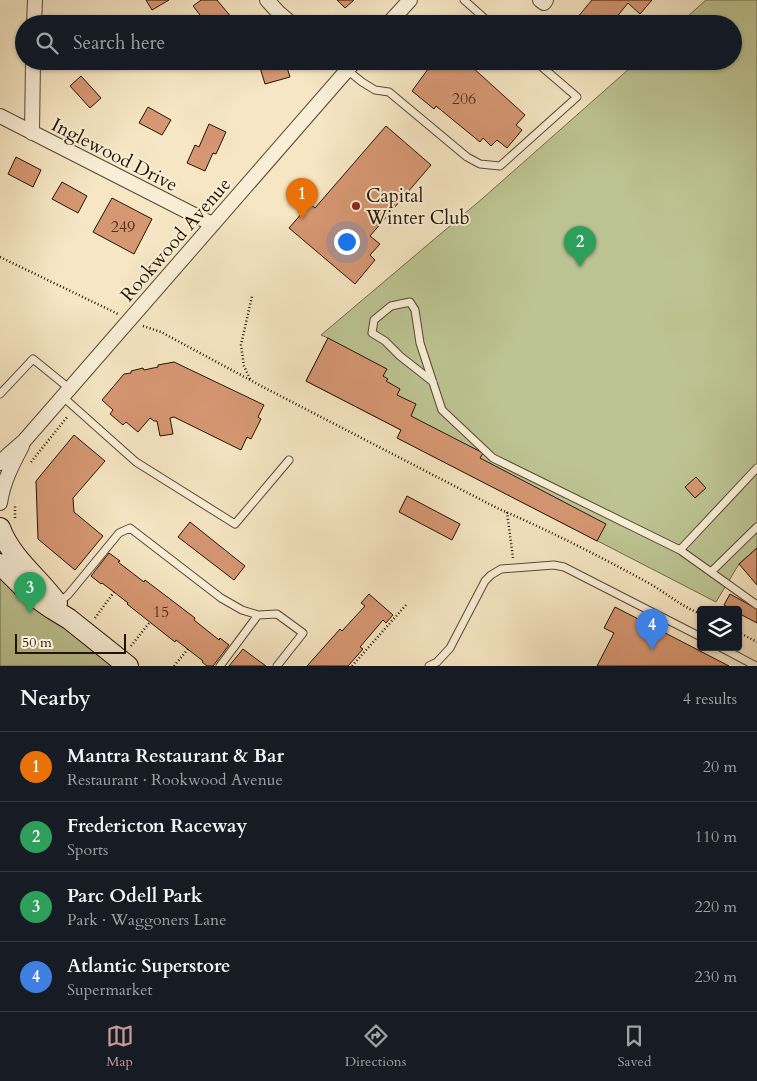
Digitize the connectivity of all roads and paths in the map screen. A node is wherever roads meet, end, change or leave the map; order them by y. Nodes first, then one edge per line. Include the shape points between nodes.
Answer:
1 (35, 0) edge
2 (267, 0) edge
3 (410, 0) edge
4 (464, 0) edge
5 (540, 0) edge
6 (546, 0) edge
7 (34, 15) edge
8 (282, 15) edge
9 (396, 15) edge
10 (481, 15) edge
11 (33, 70) edge
12 (345, 70) edge
13 (353, 70) edge
14 (546, 70) edge
15 (0, 116) edge
16 (32, 133) junction
17 (212, 224) junction
18 (0, 257) edge
19 (252, 296) dead end
20 (120, 315) dead end
21 (141, 326) dead end
22 (250, 380) junction
23 (433, 382) junction
24 (67, 393) junction
25 (0, 394) edge
26 (69, 414) dead end
27 (24, 441) junction
28 (289, 460) dead end
29 (0, 463) edge
30 (28, 466) dead end
31 (757, 468) edge
32 (16, 496) dead end
33 (0, 503) edge
34 (507, 512) junction
35 (7, 525) edge
36 (757, 527) edge
37 (680, 550) junction
38 (0, 564) edge
39 (514, 568) junction
40 (711, 572) junction
41 (114, 592) dead end
42 (406, 605) dead end
43 (757, 605) edge
44 (63, 611) junction
45 (697, 612) edge
46 (258, 615) junction
47 (95, 618) dead end
48 (150, 622) dead end
49 (742, 634) edge
50 (697, 635) edge
51 (757, 642) edge
52 (131, 646) dead end
53 (188, 649) dead end
54 (728, 651) edge
55 (128, 666) edge
56 (174, 666) edge
57 (220, 666) edge
58 (277, 666) edge
59 (352, 666) edge
60 (429, 666) edge
61 (756, 666) edge

1 - 7 street
2 - 8 street
3 - 9 street
4 - 10 lane
5 - 6 street via 544,3
11 - 16 street
12 - 17 street, Rookwood Avenue
13 - 14 lane via 362,82 375,90 389,92 467,157 480,164 500,166 577,97
15 - 16 street, Inglewood Drive
16 - 17 street, Inglewood Drive
17 - 24 street, Rookwood Avenue
18 - 20 path
19 - 22 path via 241,346
21 - 22 path via 161,332
22 - 34 path
23 - 23 lane via 420,343 415,310 410,302 391,306 374,320 372,333
23 - 37 lane via 442,410 493,458
24 - 25 lane via 33,359
24 - 27 street, Rookwood Avenue
24 - 28 lane via 136,462 235,524
26 - 30 path
27 - 29 street, Rookwood Avenue
27 - 33 street, Rookwood Avenue via 5,480
31 - 37 lane
32 - 35 path
34 - 39 path
34 - 45 path via 647,582
35 - 44 street via 3,535 15,555
36 - 40 lane
37 - 40 lane
38 - 44 street via 27,591 50,608
39 - 50 lane via 564,567
39 - 60 lane via 501,569 485,581 450,648
40 - 43 lane
41 - 47 path
42 - 59 path
44 - 46 lane via 68,594 120,534 130,528 221,598
44 - 55 street
46 - 57 lane
46 - 58 lane via 277,614 303,633
48 - 52 path
49 - 51 path
53 - 56 path
54 - 61 lane

